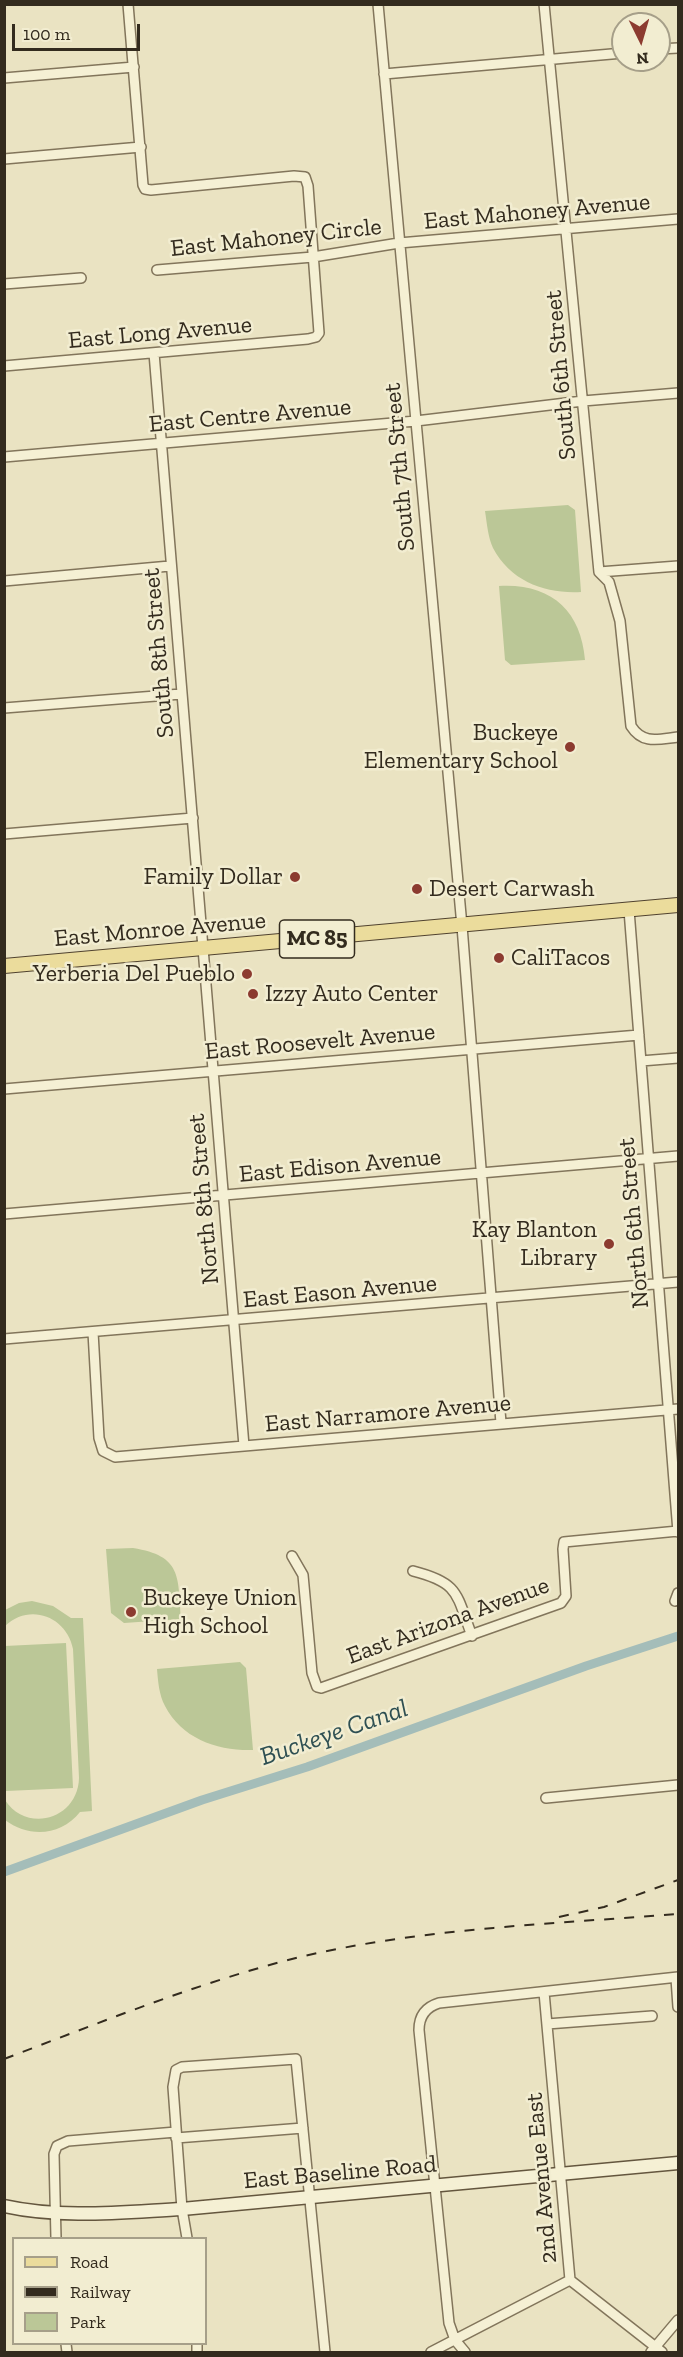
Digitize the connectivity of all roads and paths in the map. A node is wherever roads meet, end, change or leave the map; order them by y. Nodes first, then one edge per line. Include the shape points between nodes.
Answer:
1 (128, 4) edge
2 (378, 4) edge
3 (544, 4) edge
4 (611, 54) edge
5 (550, 59) junction
6 (134, 67) junction
7 (384, 74) junction
8 (4, 78) edge
9 (141, 147) junction
10 (4, 159) edge
11 (678, 219) edge
12 (567, 229) junction
13 (399, 243) junction
14 (313, 257) junction
15 (157, 270) dead end
16 (81, 278) dead end
17 (4, 284) edge
18 (154, 353) junction
19 (4, 366) edge
20 (678, 393) edge
21 (582, 401) junction
22 (416, 421) junction
23 (160, 443) junction
24 (4, 458) edge
25 (170, 566) junction
26 (678, 566) edge
27 (599, 572) junction
28 (4, 581) edge
29 (182, 694) junction
30 (4, 708) edge
31 (678, 737) edge
32 (193, 818) junction
33 (4, 834) edge
34 (678, 905) edge
35 (629, 910) junction
36 (462, 926) junction
37 (204, 949) junction
38 (4, 966) edge
39 (639, 1035) junction
40 (472, 1048) junction
41 (678, 1058) edge
42 (641, 1061) junction
43 (214, 1071) junction
44 (4, 1089) edge
45 (678, 1156) edge
46 (648, 1159) junction
47 (481, 1173) junction
48 (223, 1196) junction
49 (4, 1214) edge
50 (678, 1282) edge
51 (659, 1284) junction
52 (491, 1298) junction
53 (234, 1320) junction
54 (93, 1332) junction
55 (4, 1339) edge
56 (674, 1409) edge
57 (501, 1423) junction
58 (244, 1446) junction
59 (678, 1532) edge
60 (292, 1556) dead end
61 (413, 1571) dead end
62 (472, 1636) junction
63 (678, 1785) edge
64 (546, 1798) dead end
65 (677, 1978) edge
66 (544, 1992) junction
67 (678, 2007) edge
68 (652, 2016) dead end
69 (548, 2024) junction
70 (303, 2128) junction
71 (176, 2135) junction
72 (678, 2163) edge
73 (562, 2174) junction
74 (436, 2186) junction
75 (309, 2197) junction
76 (4, 2206) edge
77 (182, 2209) junction
78 (56, 2213) junction
79 (57, 2237) edge
80 (187, 2237) edge
81 (570, 2280) junction
82 (678, 2320) edge
83 (455, 2340) junction
84 (656, 2351) edge
85 (325, 2352) edge
86 (431, 2352) edge
87 (465, 2352) edge

1 - 6 street
2 - 7 street, South 7th Street
3 - 5 street, South 6th Street
4 - 5 street
5 - 7 street
5 - 12 street, South 6th Street
6 - 8 street
6 - 9 street
7 - 13 street, South 7th Street
9 - 10 street
9 - 14 street via 145,189 305,177
11 - 12 street, East Mahoney Avenue
12 - 13 street, East Mahoney Avenue
12 - 21 street, South 6th Street
13 - 14 street, East Mahoney Circle
13 - 22 street, South 7th Street
14 - 15 street, East Mahoney Circle
14 - 18 street, East Long Avenue via 318,335
16 - 17 street
18 - 19 street, East Long Avenue
18 - 23 street, South 8th Street
20 - 21 street, East Centre Avenue
21 - 22 street, East Centre Avenue
21 - 27 street, South 6th Street
22 - 23 street, East Centre Avenue
22 - 36 street, South 7th Street
23 - 24 street, East Centre Avenue
23 - 25 street, South 8th Street
25 - 28 street
25 - 29 street, South 8th Street
26 - 27 street
27 - 31 street, South 6th Street via 609,582 620,621 631,726 646,739
29 - 30 street
29 - 32 street, South 8th Street
32 - 33 street
32 - 37 street, South 8th Street
34 - 35 main road, East Monroe Avenue / MC 85
35 - 36 main road, East Monroe Avenue / MC 85
35 - 39 street, North 6th Street
36 - 37 main road, East Monroe Avenue / MC 85
36 - 40 street, South 7th Street
37 - 38 main road, East Monroe Avenue / MC 85
37 - 43 street, North 8th Street
39 - 40 street, East Roosevelt Avenue
39 - 42 street, North 6th Street
40 - 43 street, East Roosevelt Avenue
40 - 47 street, South 7th Street
41 - 42 street
42 - 46 street, North 6th Street
43 - 44 street, East Roosevelt Avenue
43 - 48 street, North 8th Street
45 - 46 street, East Edison Avenue
46 - 47 street, East Edison Avenue
46 - 51 street, North 6th Street
47 - 48 street, East Edison Avenue
47 - 52 street, South 7th Street
48 - 49 street, East Edison Avenue
48 - 53 street, North 8th Street
50 - 51 street, East Eason Avenue
51 - 52 street, East Eason Avenue
51 - 56 street, North 6th Street
52 - 53 street, East Eason Avenue
52 - 57 street, South 7th Street
53 - 54 street, East Eason Avenue
53 - 58 street, North 8th Street
54 - 55 street, East Eason Avenue
54 - 58 street, East Narramore Avenue via 103,1451 115,1457
56 - 57 street, East Narramore Avenue
56 - 59 street, North 6th Street
57 - 58 street, East Narramore Avenue
59 - 62 street, East Arizona Avenue via 564,1542 565,1600
60 - 62 street, East Arizona Avenue via 303,1575 312,1673 317,1687 327,1687
61 - 62 street via 450,1586
63 - 64 street
65 - 66 street
65 - 67 street
66 - 69 street, 2nd Avenue East
66 - 74 street via 439,2003 425,2010 419,2026
68 - 69 street
69 - 73 street, 2nd Avenue East
70 - 71 street
70 - 71 street via 296,2059 176,2070
70 - 75 street
71 - 77 street
71 - 78 street via 68,2141 57,2146
72 - 73 main road, East Baseline Road
73 - 74 main road, East Baseline Road
73 - 81 street, 2nd Avenue East
74 - 75 main road, East Baseline Road
74 - 83 street via 449,2323
75 - 77 main road, East Baseline Road
75 - 85 street
76 - 78 main road, East Baseline Road
77 - 78 main road, East Baseline Road
77 - 80 street
78 - 79 street
81 - 83 street
81 - 84 street, 2nd Avenue East
82 - 84 street
83 - 86 street
83 - 87 street

